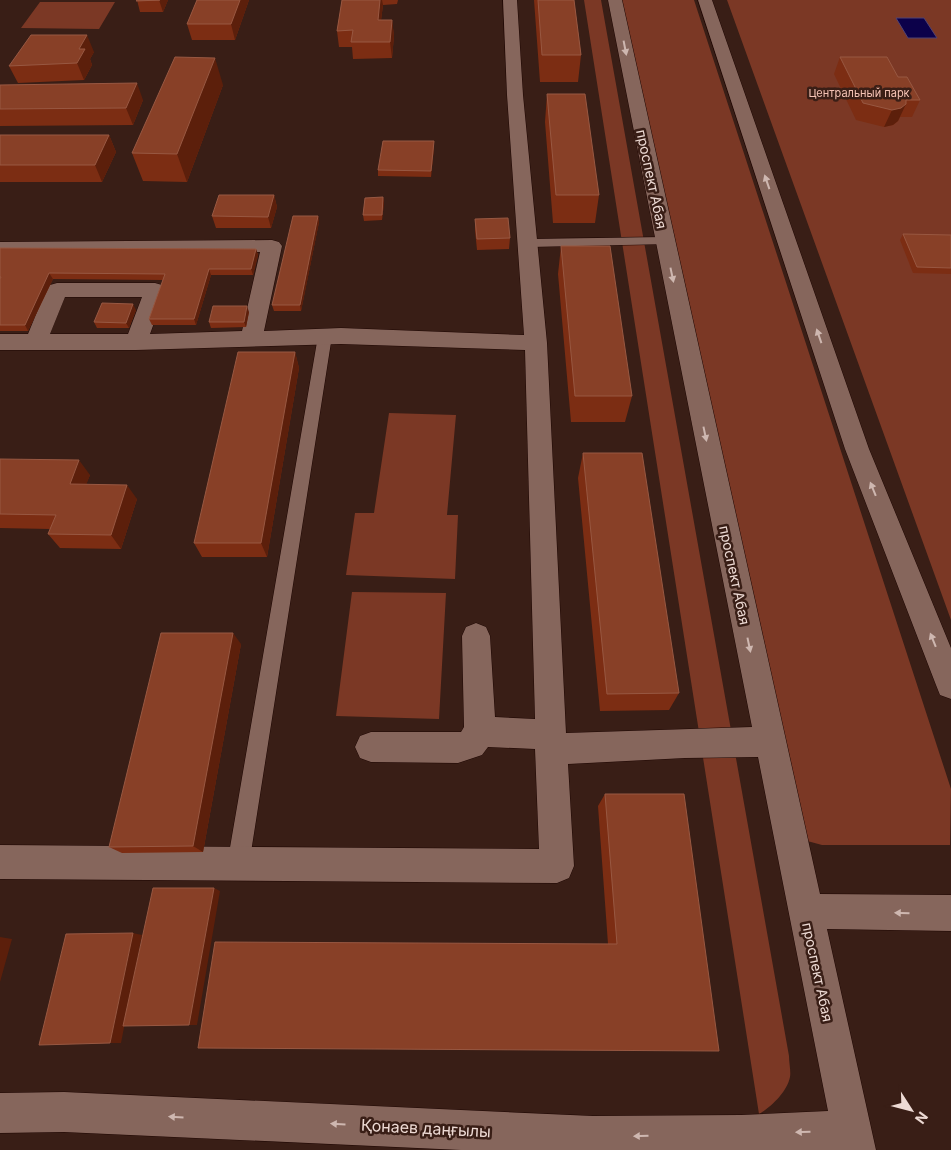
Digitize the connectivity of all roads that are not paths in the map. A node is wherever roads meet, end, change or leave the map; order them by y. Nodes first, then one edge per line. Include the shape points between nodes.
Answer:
1 (510, 0) edge
2 (615, 0) edge
3 (705, 0) edge
4 (665, 242) junction
5 (529, 243) junction
6 (0, 248) edge
7 (325, 336) junction
8 (251, 339) junction
9 (36, 341) junction
10 (0, 342) edge
11 (136, 342) junction
12 (536, 343) junction
13 (476, 636) dead end
14 (951, 685) edge
15 (480, 732) junction
16 (551, 742) junction
17 (770, 742) junction
18 (371, 747) dead end
19 (0, 862) edge
20 (238, 866) junction
21 (805, 910) junction
22 (951, 913) edge
23 (0, 1113) edge
24 (854, 1140) edge

1 - 5 street
2 -> 4 street, проспект Абая
14 -> 3 street via 857,449
4 - 5 lane
4 -> 17 street, проспект Абая
5 - 12 street
6 - 8 street via 272,246
7 - 8 street
7 - 12 street
7 - 20 lane
8 - 11 street
9 - 10 street
9 - 11 street
9 - 11 street via 57,290 156,290
12 - 16 street
13 - 15 street
15 - 16 street
15 - 18 street via 471,744 458,748
16 - 17 street
16 - 20 street via 558,866
17 - 21 street, проспект Абая
19 - 20 street
22 -> 21 street
21 - 24 street, проспект Абая
24 -> 23 street, Қонаев даңғылы via 741,1135 594,1136 64,1112

